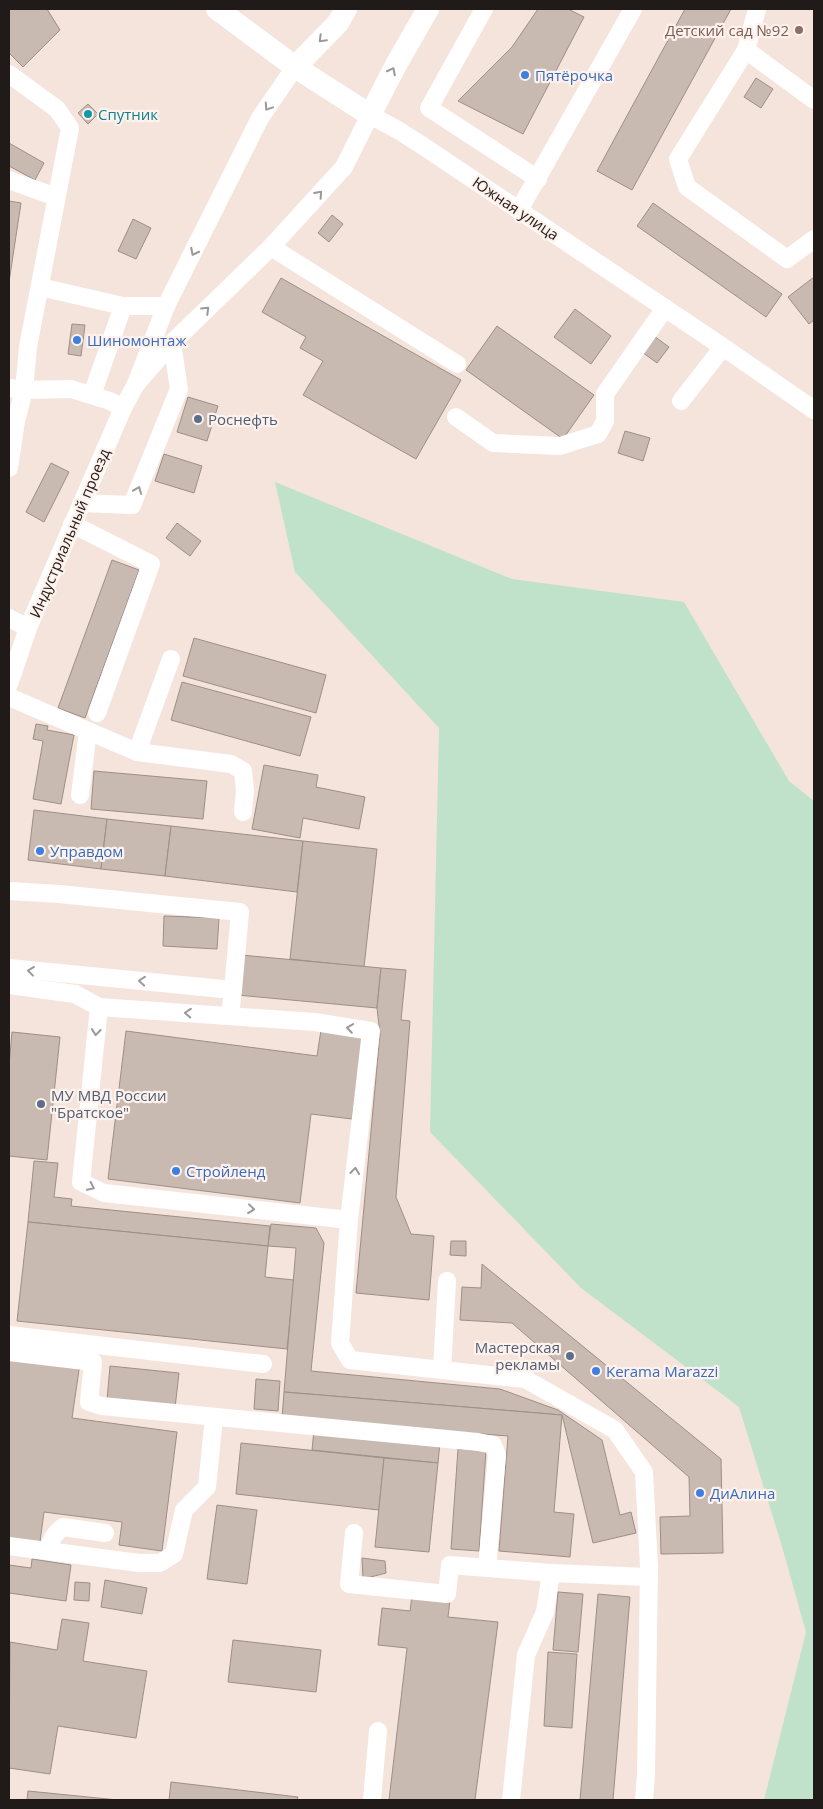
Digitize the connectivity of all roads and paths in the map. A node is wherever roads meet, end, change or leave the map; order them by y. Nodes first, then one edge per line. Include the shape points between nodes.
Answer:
1 (217, 9) edge
2 (346, 9) edge
3 (428, 9) edge
4 (484, 9) edge
5 (633, 9) edge
6 (757, 9) edge
7 (746, 50) junction
8 (295, 66) junction
9 (9, 74) edge
10 (814, 100) edge
11 (370, 115) junction
12 (538, 179) junction
13 (9, 180) edge
14 (56, 197) junction
15 (520, 210) junction
16 (814, 239) edge
17 (271, 247) junction
18 (40, 287) junction
19 (123, 306) junction
20 (166, 306) junction
21 (665, 308) junction
22 (172, 343) junction
23 (723, 346) junction
24 (457, 364) dead end
25 (136, 384) junction
26 (16, 389) edge
27 (92, 395) junction
28 (681, 402) dead end
29 (123, 408) junction
30 (814, 410) edge
31 (456, 417) dead end
32 (9, 468) edge
33 (81, 503) junction
34 (72, 524) junction
35 (9, 618) edge
36 (28, 628) junction
37 (171, 659) dead end
38 (9, 684) edge
39 (9, 697) edge
40 (97, 713) dead end
41 (88, 730) junction
42 (137, 752) junction
43 (80, 795) dead end
44 (243, 812) dead end
45 (9, 891) edge
46 (9, 968) edge
47 (54, 973) junction
48 (9, 985) edge
49 (233, 990) junction
50 (75, 994) junction
51 (98, 1007) junction
52 (230, 1016) junction
53 (350, 1220) junction
54 (447, 1281) dead end
55 (9, 1335) edge
56 (9, 1352) edge
57 (263, 1364) dead end
58 (442, 1370) junction
59 (214, 1417) junction
60 (106, 1532) dead end
61 (354, 1534) dead end
62 (9, 1546) edge
63 (48, 1551) junction
64 (487, 1568) junction
65 (551, 1574) junction
66 (648, 1577) junction
67 (378, 1731) dead end
68 (372, 1800) edge
69 (511, 1800) edge
70 (644, 1800) edge

1 - 8 main road, Южная улица
2 -> 8 main road via 338,23
11 -> 3 main road
4 - 12 street via 429,108
5 - 12 street
6 - 7 street
7 - 10 street
7 - 16 street via 678,159 687,187 787,260
8 - 11 main road, Южная улица
8 -> 20 street via 260,118
9 - 14 street via 57,109 70,128
11 - 15 street, Южная улица
17 -> 11 street via 344,167
12 - 15 street
13 - 14 street
14 - 18 street
15 - 21 street, Южная улица
22 -> 17 street
17 - 24 street
18 - 19 street
18 - 26 street
19 - 20 street
19 - 27 street
20 - 25 street
21 - 23 street, Южная улица
21 - 31 street via 604,394 604,420 598,434 560,446 494,443
22 - 25 street
33 -> 22 street via 132,504 178,389
23 - 28 street
23 - 30 street, Южная улица
25 - 29 street, Индустриальный проезд
26 - 27 street via 72,389
26 - 32 street via 16,421
27 - 29 street
29 - 33 street, Индустриальный проезд
33 - 34 street, Индустриальный проезд
34 - 36 street, Индустриальный проезд
34 - 40 street via 152,564
35 - 36 street
36 - 38 street, Индустриальный проезд
37 - 42 street
39 - 41 street
41 - 42 street
41 - 43 street
42 - 44 street via 231,764 243,771
45 - 49 street via 240,912
47 -> 46 street
49 -> 47 street
47 - 50 street
48 - 50 street
49 - 52 street
50 - 51 street
52 -> 51 street
51 -> 53 street via 80,1182 104,1193
53 -> 52 street via 371,1031 315,1022
53 - 58 street via 340,1343 350,1360
54 - 58 street
55 - 57 street
56 - 59 street via 93,1362 89,1402
58 - 66 street via 525,1379 615,1430 644,1472
59 - 63 street via 207,1487 184,1510 174,1554 160,1563 139,1563
59 - 64 street via 493,1445 497,1456
60 - 63 street via 64,1527 55,1533
61 - 64 street via 350,1584 447,1594 450,1565
62 - 63 street
64 - 65 street
65 - 66 street
65 - 69 street via 545,1612 526,1655
66 - 70 street
67 - 68 street

